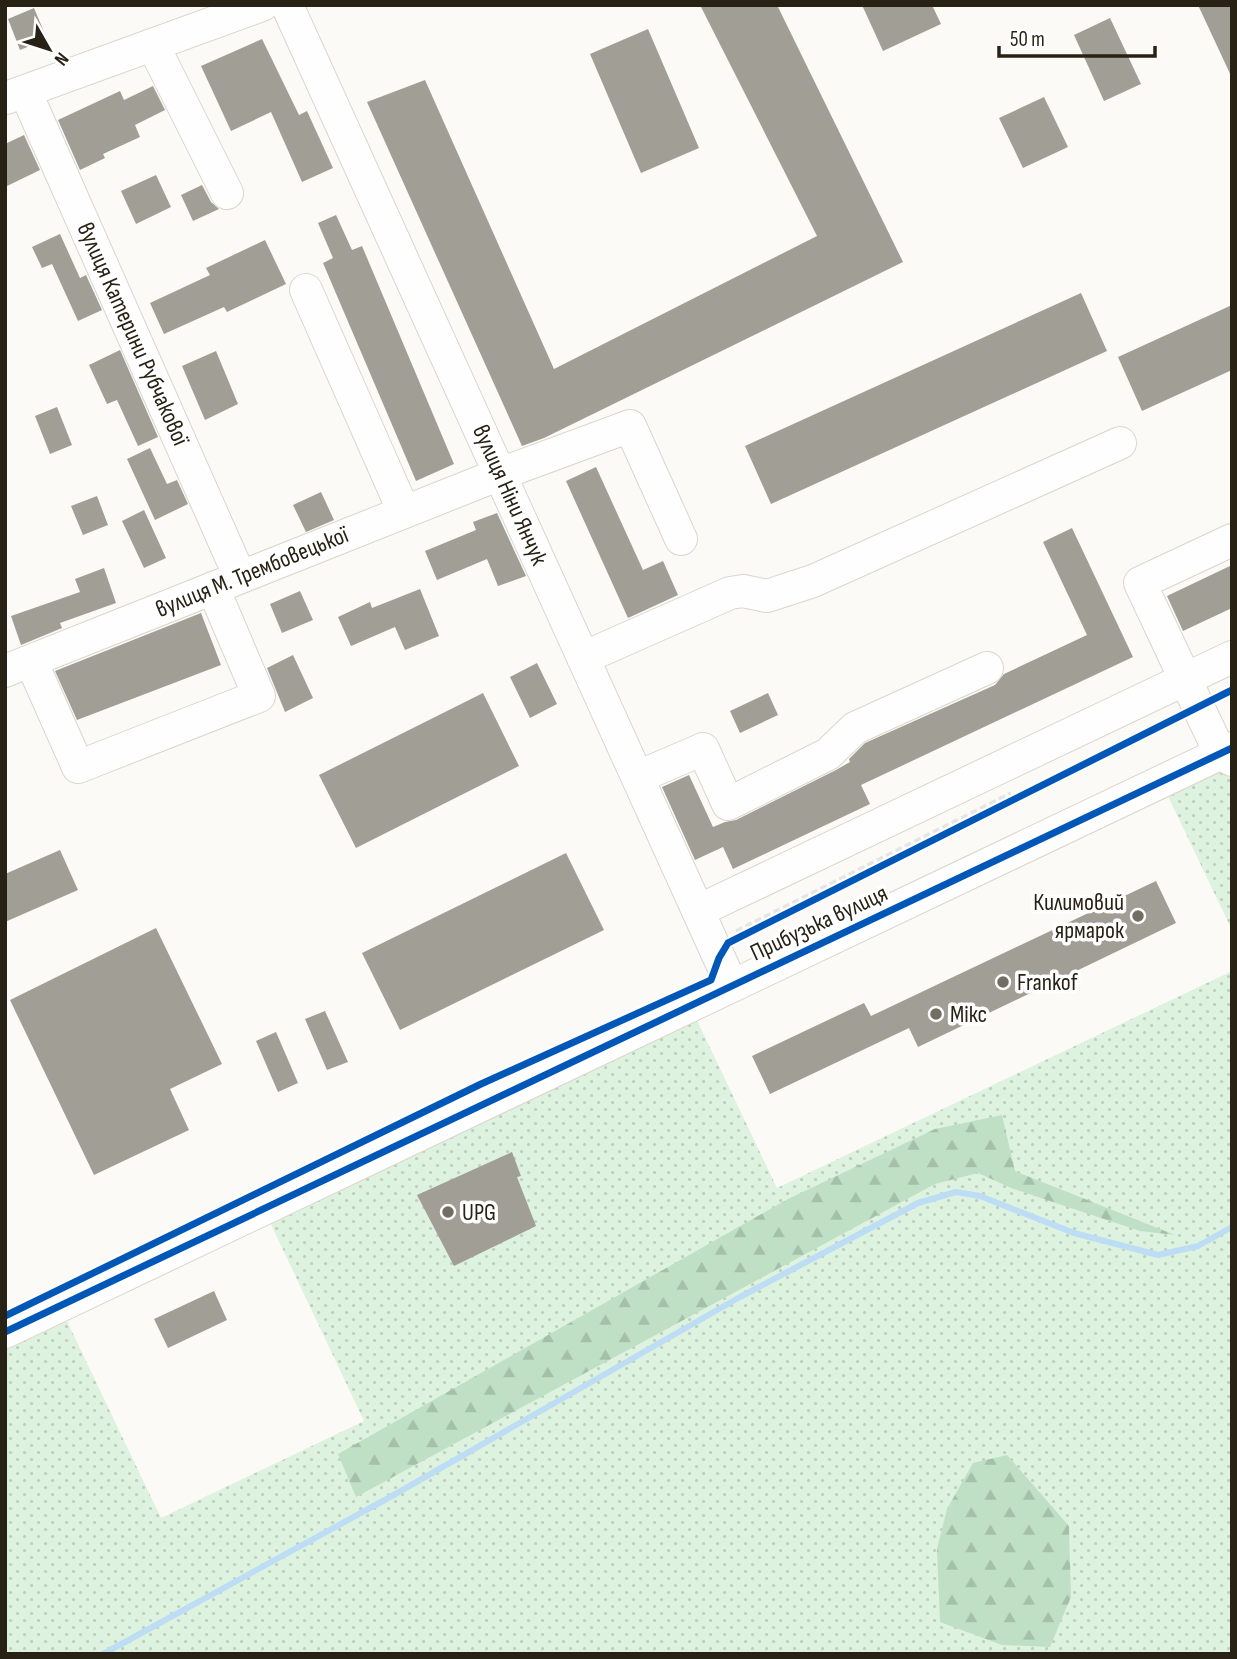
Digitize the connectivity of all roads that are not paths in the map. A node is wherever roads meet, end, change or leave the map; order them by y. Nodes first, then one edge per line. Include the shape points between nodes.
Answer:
1 (262, 5) edge
2 (287, 5) edge
3 (153, 44) junction
4 (15, 94) edge
5 (227, 193) dead end
6 (306, 290) dead end
7 (1120, 443) dead end
8 (500, 474) junction
9 (404, 512) junction
10 (681, 539) dead end
11 (1232, 540) edge
12 (226, 583) junction
13 (1232, 657) edge
14 (583, 658) junction
15 (12, 668) edge
16 (987, 668) dead end
17 (1185, 679) junction
18 (1228, 754) edge
19 (638, 777) junction
20 (698, 911) junction
21 (721, 962) junction
22 (5, 1332) edge

1 - 3 street
2 - 8 street, вулиця Ніни Янчук
3 - 4 street
3 - 5 street
4 - 12 street, вулиця Катерини Рубчакової
6 - 9 street
7 - 14 street via 813,581 766,596 730,593
8 - 9 street, вулиця М. Трембовецької
8 - 10 street, вулиця М. Трембовецької via 630,426
8 - 14 street, вулиця Ніни Янчук
9 - 12 street, вулиця М. Трембовецької
11 - 17 street via 1140,583
12 - 15 street, вулиця М. Трембовецької
12 - 15 street, вулиця Катерини Рубчакової via 259,696 78,767
13 - 17 street
14 - 19 street, вулиця Ніни Янчук
16 - 19 street via 855,728 828,754 728,804 703,749
17 - 18 street
17 - 20 street
18 - 21 street, Прибузька вулиця
19 - 20 street, вулиця Ніни Янчук
20 - 21 street, вулиця Ніни Янчук
21 - 22 street, Прибузька вулиця

